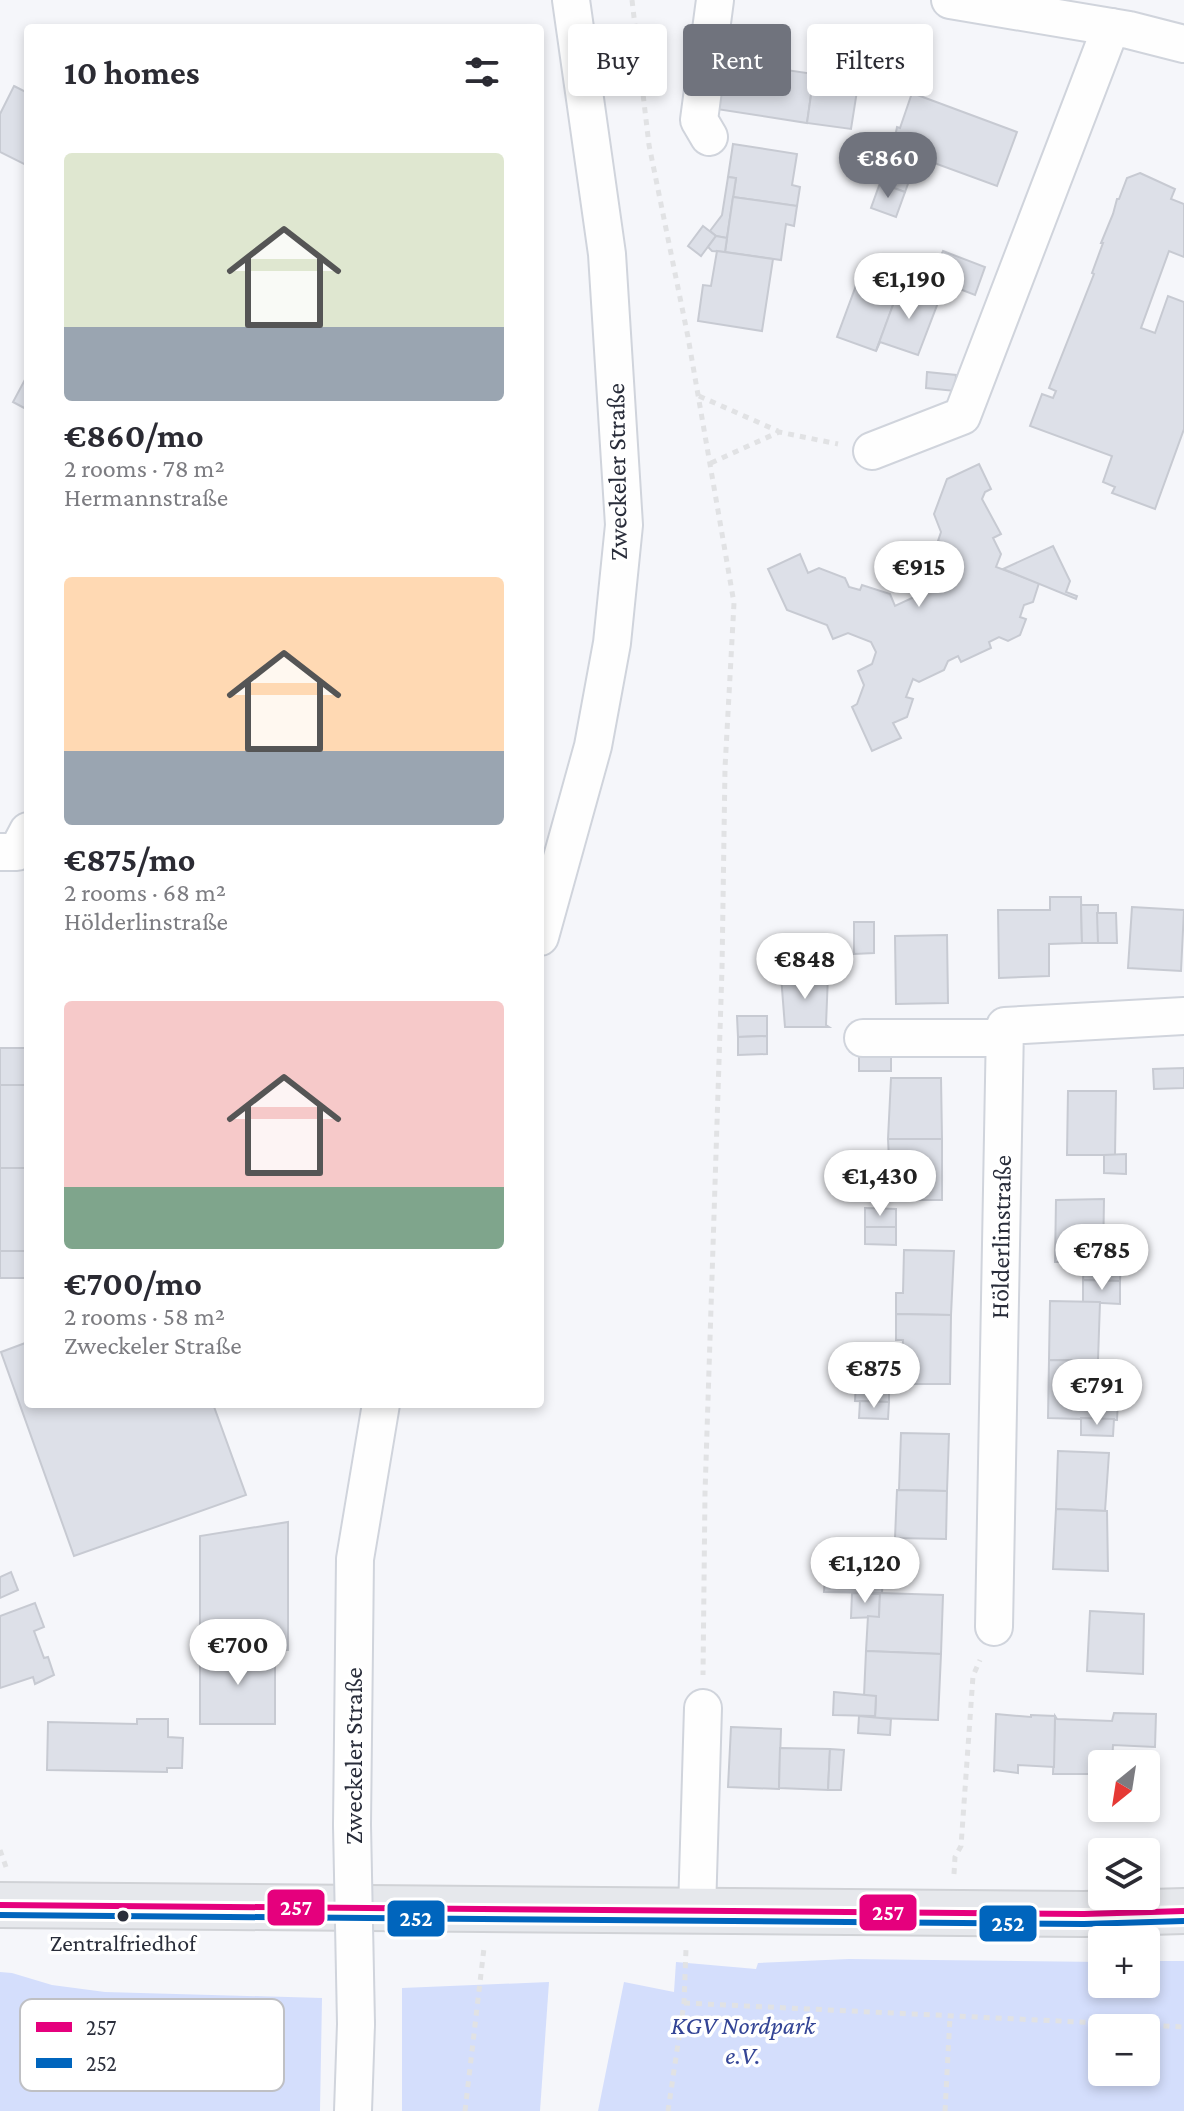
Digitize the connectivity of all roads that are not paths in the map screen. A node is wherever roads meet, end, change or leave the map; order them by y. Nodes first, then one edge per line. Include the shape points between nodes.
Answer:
1 (571, 0) edge
2 (715, 0) edge
3 (950, 0) edge
4 (1127, 19) edge
5 (1184, 44) edge
6 (709, 137) dead end
7 (872, 451) road end
8 (24, 839) edge
9 (0, 852) edge
10 (544, 923) edge
11 (1184, 1016) edge
12 (863, 1038) dead end
13 (1005, 1038) junction
14 (380, 1408) edge
15 (994, 1627) dead end
16 (703, 1708) road end
17 (0, 1905) edge
18 (692, 1911) junction
19 (1184, 1911) edge
20 (353, 2111) edge

1 - 10 street, Zweckeler Straße via 607,254 624,525 612,643 593,746
2 - 6 street via 699,120
3 - 4 street
4 - 5 street
4 - 7 street via 962,416
8 - 9 street via 17,852
11 - 13 street via 1005,1026
12 - 13 street
13 - 15 street, Hölderlinstraße
14 - 20 street, Zweckeler Straße, bridge via 355,1559
16 - 18 street
17 - 18 main road
18 - 19 main road

